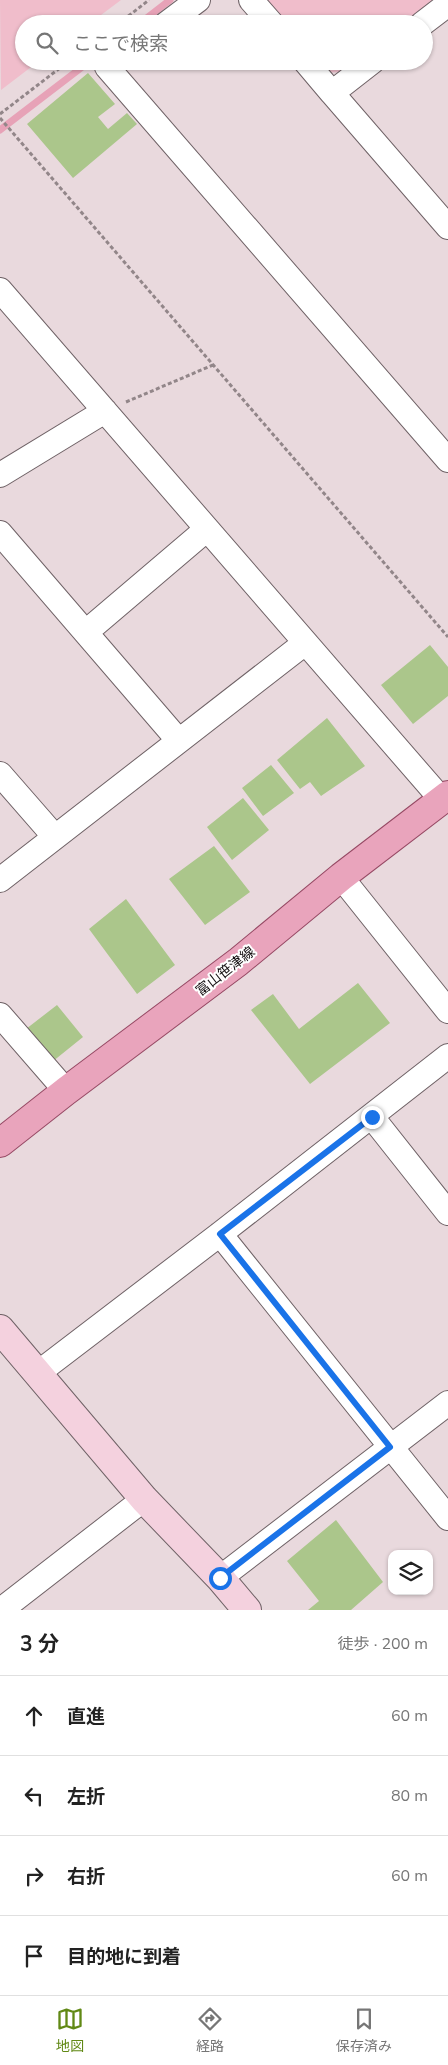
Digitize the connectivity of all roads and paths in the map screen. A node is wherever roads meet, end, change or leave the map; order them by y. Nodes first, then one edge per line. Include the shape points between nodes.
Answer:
1 (148, 0) edge
2 (198, 0) edge
3 (251, 0) edge
4 (448, 4) edge
5 (129, 15) edge
6 (178, 15) edge
7 (264, 15) edge
8 (433, 16) edge
9 (57, 70) edge
10 (110, 70) edge
11 (312, 70) edge
12 (361, 70) edge
13 (332, 93) junction
14 (0, 114) edge
15 (0, 118) edge
16 (448, 227) edge
17 (0, 290) edge
18 (213, 365) junction
19 (105, 411) junction
20 (448, 460) edge
21 (0, 475) edge
22 (207, 529) junction
23 (0, 533) edge
24 (86, 632) junction
25 (448, 637) edge
26 (305, 642) junction
27 (179, 741) junction
28 (0, 774) edge
29 (445, 797) edge
30 (55, 838) junction
31 (341, 877) junction
32 (0, 880) edge
33 (448, 1012) edge
34 (0, 1015) edge
35 (448, 1056) edge
36 (66, 1090) junction
37 (372, 1117) junction
38 (0, 1143) edge
39 (448, 1213) edge
40 (220, 1234) junction
41 (0, 1329) edge
42 (38, 1373) junction
43 (448, 1403) edge
44 (390, 1447) junction
45 (144, 1499) junction
46 (448, 1518) edge
47 (220, 1578) junction
48 (3, 1608) edge
49 (248, 1610) edge

1 - 5 path
2 - 6 street
3 - 7 street
4 - 8 street
9 - 14 path
10 - 20 street
11 - 13 street
12 - 13 street
13 - 16 street
15 - 18 path
17 - 19 street
18 - 19 path
18 - 25 path
19 - 21 street
19 - 22 street
22 - 24 street
22 - 26 street
23 - 24 street
24 - 27 street
26 - 27 street
26 - 29 street
27 - 30 street
28 - 30 street
29 - 31 main road, 富山笹津線
30 - 32 street
31 - 33 street
31 - 36 main road, 富山笹津線 via 238,962
34 - 36 street
35 - 37 street
36 - 38 main road, 富山笹津線
37 - 39 street
37 - 40 street
40 - 42 street
40 - 44 street
41 - 42 street
42 - 45 street
43 - 44 street
44 - 46 street
44 - 47 street
45 - 47 street
45 - 48 street
47 - 49 street

